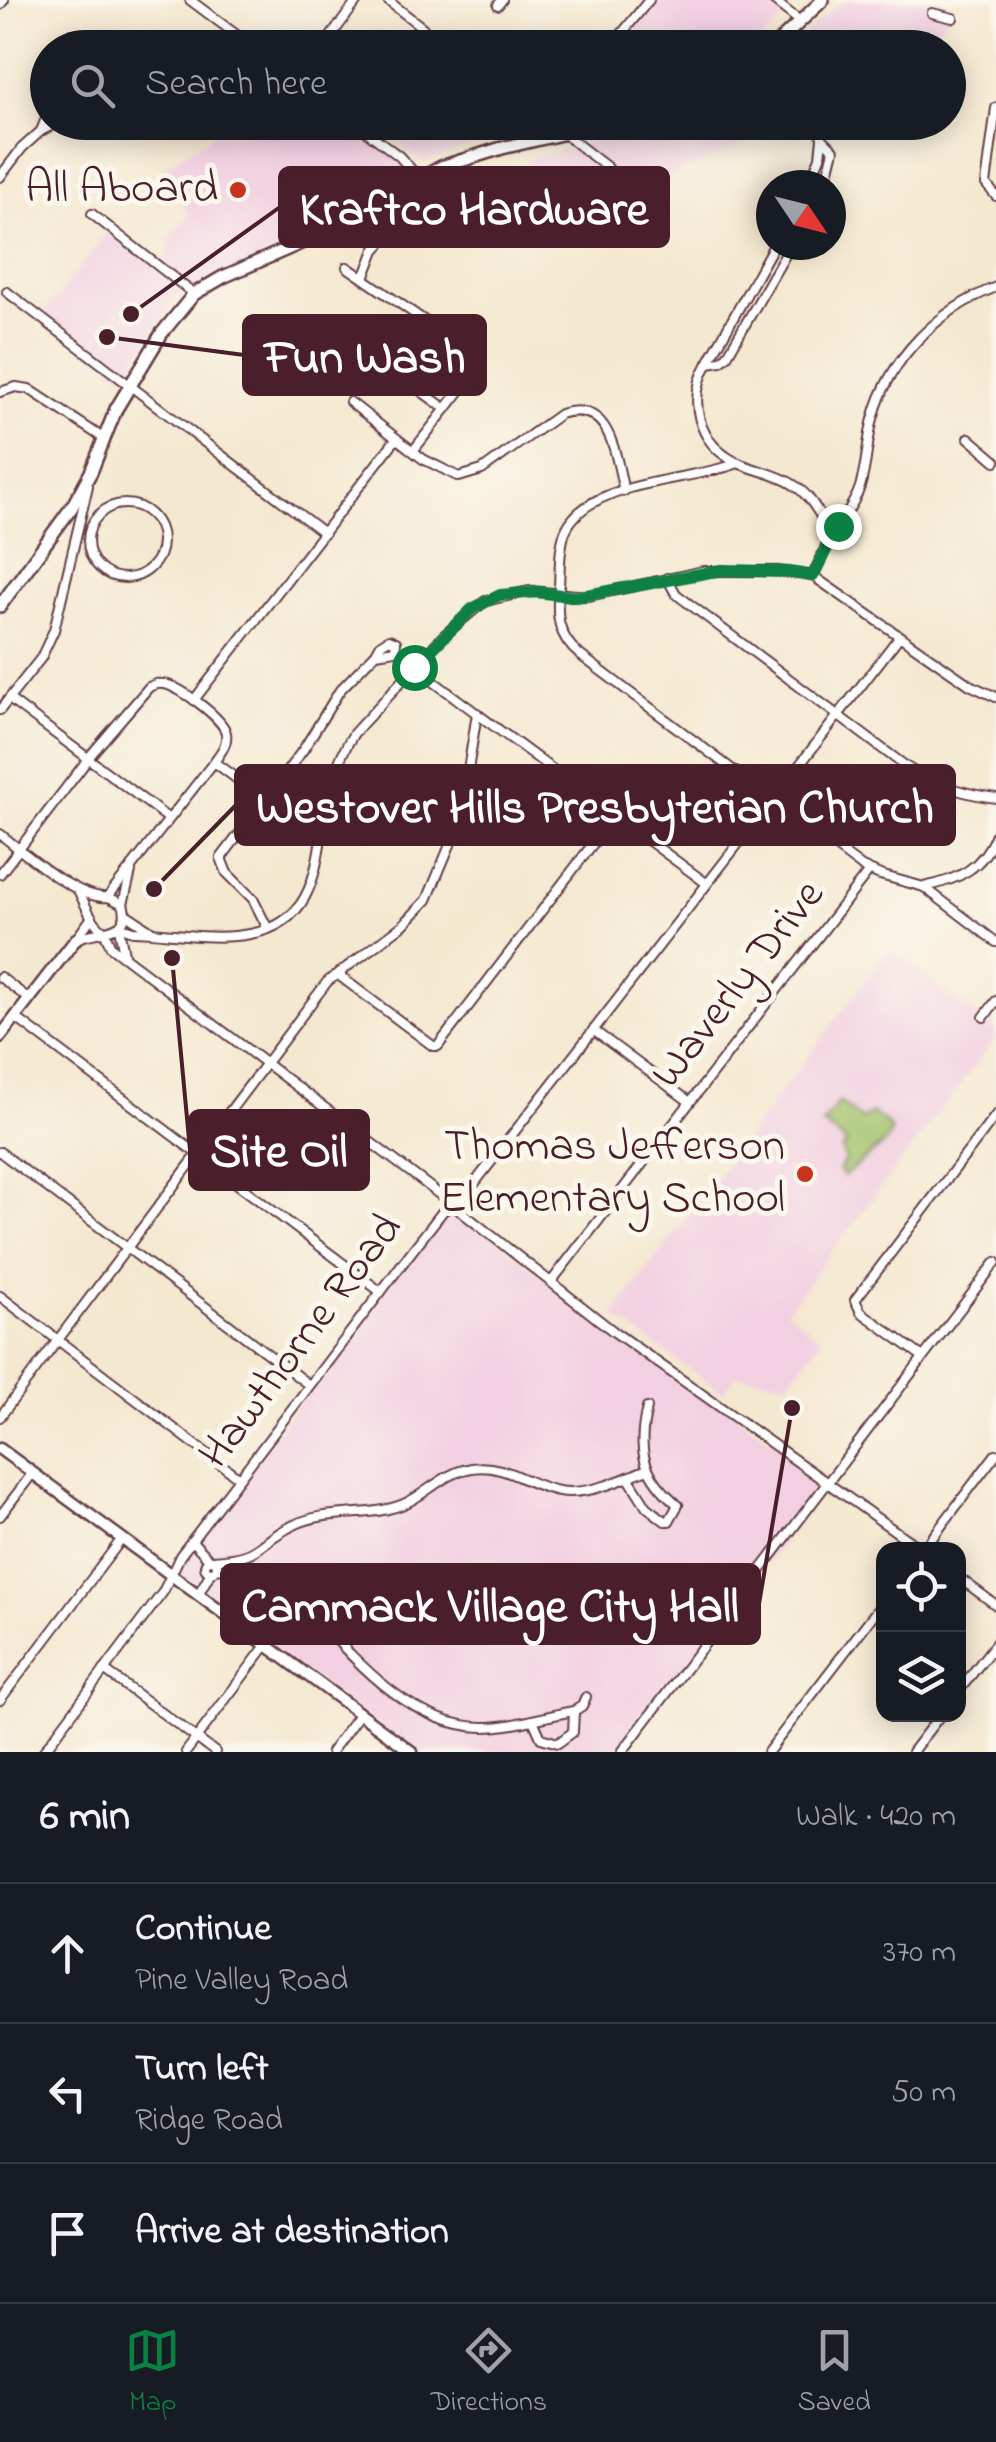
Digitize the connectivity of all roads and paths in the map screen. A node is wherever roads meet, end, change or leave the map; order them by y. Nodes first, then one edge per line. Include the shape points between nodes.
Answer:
1 (190, 0) edge
2 (358, 0) edge
3 (387, 0) edge
4 (649, 0) edge
5 (773, 0) edge
6 (824, 0) edge
7 (932, 12) dead end
8 (953, 18) dead end
9 (801, 22) junction
10 (423, 28) dead end
11 (230, 30) edge
12 (336, 30) edge
13 (625, 30) edge
14 (792, 30) edge
15 (996, 108) edge
16 (31, 140) edge
17 (378, 140) edge
18 (525, 140) edge
19 (576, 140) edge
20 (822, 140) edge
21 (824, 140) edge
22 (814, 170) edge
23 (829, 170) edge
24 (0, 178) edge
25 (419, 178) junction
26 (591, 193) dead end
27 (996, 196) edge
28 (386, 197) junction
29 (92, 214) dead end
30 (766, 260) edge
31 (781, 260) edge
32 (347, 266) dead end
33 (364, 278) junction
34 (996, 287) edge
35 (7, 292) dead end
36 (194, 294) junction
37 (467, 350) dead end
38 (708, 363) junction
39 (386, 366) dead end
40 (128, 387) junction
41 (0, 392) edge
42 (459, 392) dead end
43 (350, 402) dead end
44 (446, 408) junction
45 (103, 438) junction
46 (396, 438) junction
47 (970, 438) dead end
48 (413, 451) junction
49 (996, 462) edge
50 (738, 463) junction
51 (91, 472) junction
52 (624, 491) junction
53 (81, 515) junction
54 (95, 519) junction
55 (324, 533) junction
56 (833, 533) junction
57 (813, 576) junction
58 (668, 578) junction
59 (558, 594) junction
60 (0, 606) edge
61 (899, 637) junction
62 (376, 654) dead end
63 (414, 667) junction
64 (996, 697) edge
65 (9, 699) junction
66 (194, 700) junction
67 (0, 710) edge
68 (477, 713) junction
69 (838, 716) junction
70 (88, 757) junction
71 (214, 762) junction
72 (996, 798) edge
73 (264, 799) junction
74 (774, 799) junction
75 (615, 815) junction
76 (169, 819) junction
77 (0, 834) edge
78 (996, 834) edge
79 (19, 848) junction
80 (133, 867) junction
81 (869, 871) junction
82 (0, 874) edge
83 (706, 883) junction
84 (924, 887) junction
85 (78, 890) junction
86 (105, 898) junction
87 (124, 909) junction
88 (92, 914) junction
89 (120, 927) junction
90 (103, 930) junction
91 (150, 930) junction
92 (268, 930) junction
93 (76, 939) junction
94 (996, 942) edge
95 (126, 958) junction
96 (336, 974) junction
97 (0, 977) edge
98 (29, 999) junction
99 (996, 1001) edge
100 (15, 1017) junction
101 (984, 1017) dead end
102 (593, 1030) junction
103 (0, 1037) edge
104 (266, 1065) junction
105 (690, 1102) junction
106 (996, 1115) edge
107 (0, 1152) edge
108 (197, 1155) junction
109 (453, 1206) junction
110 (127, 1248) junction
111 (996, 1262) edge
112 (551, 1282) junction
113 (381, 1292) junction
114 (0, 1296) edge
115 (57, 1340) junction
116 (923, 1358) junction
117 (309, 1385) junction
118 (647, 1408) dead end
119 (0, 1417) edge
120 (0, 1449) edge
121 (996, 1454) edge
122 (647, 1469) junction
123 (32, 1474) junction
124 (628, 1477) junction
125 (239, 1478) junction
126 (828, 1482) junction
127 (0, 1516) edge
128 (121, 1540) junction
129 (192, 1541) junction
130 (911, 1542) edge
131 (928, 1542) edge
132 (255, 1553) junction
133 (213, 1565) junction
134 (171, 1573) junction
135 (267, 1574) junction
136 (966, 1583) edge
137 (199, 1593) junction
138 (996, 1606) edge
139 (876, 1611) edge
140 (996, 1642) edge
141 (267, 1644) junction
142 (104, 1670) junction
143 (966, 1681) edge
144 (586, 1698) dead end
145 (0, 1700) edge
146 (574, 1711) junction
147 (360, 1713) junction
148 (532, 1720) junction
149 (935, 1722) edge
150 (196, 1738) junction
151 (43, 1752) edge
152 (186, 1752) edge
153 (215, 1752) edge
154 (330, 1752) edge
155 (412, 1752) edge
156 (622, 1752) edge
157 (768, 1752) edge
158 (912, 1752) edge

1 - 11 street
2 - 12 street
3 - 10 street
4 - 13 street
5 - 9 street
6 - 9 main road
7 - 8 street
9 - 14 main road
15 - 27 street via 986,184
16 - 24 street
17 - 25 street
18 - 25 main road
19 - 26 street via 608,168 605,183
20 - 22 street
21 - 23 street via 834,150
25 - 28 main road
28 - 33 street via 396,228 375,250
28 - 36 main road
29 - 36 street
30 - 38 street
31 - 38 street via 727,356
32 - 33 street
33 - 37 street
34 - 56 street via 938,321 904,356 876,407 854,502
35 - 40 street
36 - 40 main road
38 - 50 street via 697,417 712,444
39 - 44 street
40 - 45 main road
40 - 55 street
41 - 45 street via 30,389
42 - 44 street
43 - 46 street
44 - 48 street
45 - 51 main road
46 - 48 street
46 - 55 street
47 - 49 street
48 - 52 street via 443,472 466,477 556,417 579,412 607,428
50 - 52 street
50 - 56 street via 796,486
51 - 53 street
51 - 60 main road
52 - 59 street via 590,503 570,523
53 - 54 street
53 - 65 street via 54,630
54 - 54 street via 113,506 146,510 160,528 155,561 131,576 106,572 88,544
55 - 66 street
56 - 57 street
57 - 58 street via 722,570
57 - 61 street
58 - 59 street via 588,596
58 - 69 street via 676,594
59 - 63 street via 519,592 485,601
59 - 74 street via 558,625 571,647
61 - 64 street
61 - 69 street, Hawthorne Road
62 - 73 street via 340,690
63 - 68 street
63 - 92 street via 346,745 328,798 313,882 295,910
65 - 67 street
65 - 70 street
66 - 70 street via 168,684 149,686
66 - 71 street via 225,729 226,742
68 - 75 street
68 - 96 street via 460,821 427,900 403,926
69 - 72 street via 930,781
69 - 74 street, Hawthorne Road
70 - 76 street
70 - 79 street
71 - 73 street
71 - 76 street
73 - 92 street via 221,864 253,899
74 - 81 street
74 - 83 street, Hawthorne Road
75 - 83 street
75 - 96 street via 436,1047
76 - 80 street
77 - 79 street
78 - 84 street via 973,868
79 - 82 street
79 - 85 street
80 - 86 street
80 - 87 street
81 - 84 street
81 - 105 street, Waverly Drive
83 - 102 street, Hawthorne Road
84 - 94 street
85 - 86 street
85 - 88 street
86 - 87 street
86 - 88 street
87 - 89 street
87 - 91 street
88 - 90 street
88 - 93 street
89 - 90 street
89 - 91 street
89 - 95 street
90 - 93 street
90 - 95 street
91 - 92 street via 235,936
93 - 98 street
95 - 104 street
96 - 104 street
97 - 98 street
98 - 100 street
99 - 101 street
100 - 103 street
100 - 108 street
102 - 105 street
102 - 109 street, Hawthorne Road
104 - 108 street
104 - 109 street
105 - 112 street, Waverly Drive
106 - 116 street via 855,1300 861,1312
107 - 110 street
108 - 110 street
108 - 113 street
109 - 112 street
109 - 113 street, Hawthorne Road
110 - 115 street
110 - 117 street
111 - 116 street
112 - 126 street
113 - 117 street, Hawthorne Road
114 - 115 street
115 - 119 street
115 - 125 street
116 - 126 street
117 - 125 street, Hawthorne Road
118 - 122 street
120 - 123 street
121 - 131 street
122 - 124 street
122 - 124 street via 678,1505 670,1520 650,1510
123 - 127 street
123 - 128 street
124 - 132 street via 564,1492 498,1468 471,1468 396,1506 296,1524
125 - 129 street, Hawthorne Road
126 - 130 street
126 - 156 street
128 - 134 street
128 - 145 street
129 - 133 street
129 - 134 street, Hawthorne Road
132 - 133 street
132 - 135 street
133 - 135 street
133 - 137 street
134 - 137 street
134 - 142 street, Hawthorne Road
135 - 148 street via 285,1584 348,1655 428,1713 480,1727
136 - 138 street
137 - 141 street
139 - 157 street
140 - 143 street
141 - 147 street
141 - 150 street
142 - 150 street
142 - 151 street, Hawthorne Road
144 - 146 street
146 - 148 street
146 - 148 street via 573,1732 558,1744 541,1738
147 - 154 street
147 - 155 street
149 - 158 street
150 - 152 street
150 - 153 street

